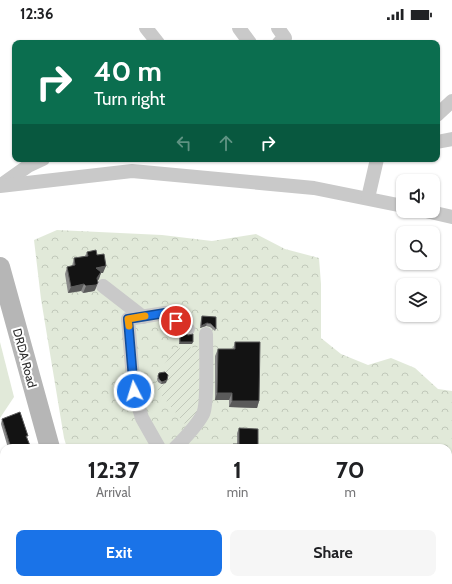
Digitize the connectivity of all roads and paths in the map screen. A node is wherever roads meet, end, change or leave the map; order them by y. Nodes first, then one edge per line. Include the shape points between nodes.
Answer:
1 (146, 28) edge
2 (239, 28) edge
3 (278, 28) edge
4 (156, 40) edge
5 (248, 40) edge
6 (283, 40) edge
7 (452, 102) edge
8 (440, 112) edge
9 (452, 139) edge
10 (440, 141) edge
11 (37, 162) edge
12 (376, 162) edge
13 (0, 186) edge
14 (368, 198) junction
15 (396, 204) edge
16 (440, 214) edge
17 (452, 217) edge
18 (0, 267) edge
19 (103, 286) dead end
20 (0, 315) edge
21 (143, 316) junction
22 (188, 329) dead end
23 (206, 334) dead end
24 (37, 444) edge
25 (49, 444) edge
26 (157, 444) edge
27 (179, 444) edge

1 - 4 street
2 - 5 street
3 - 6 street via 285,38
7 - 8 street
9 - 10 street
11 - 13 street
12 - 14 street
13 - 14 street via 132,171 314,188
14 - 15 street
16 - 17 street
18 - 25 main road, DRDA Road
19 - 21 street
20 - 24 main road, DRDA Road
21 - 22 street via 165,313
21 - 26 street via 128,319 134,391 142,418
23 - 27 street via 204,413

